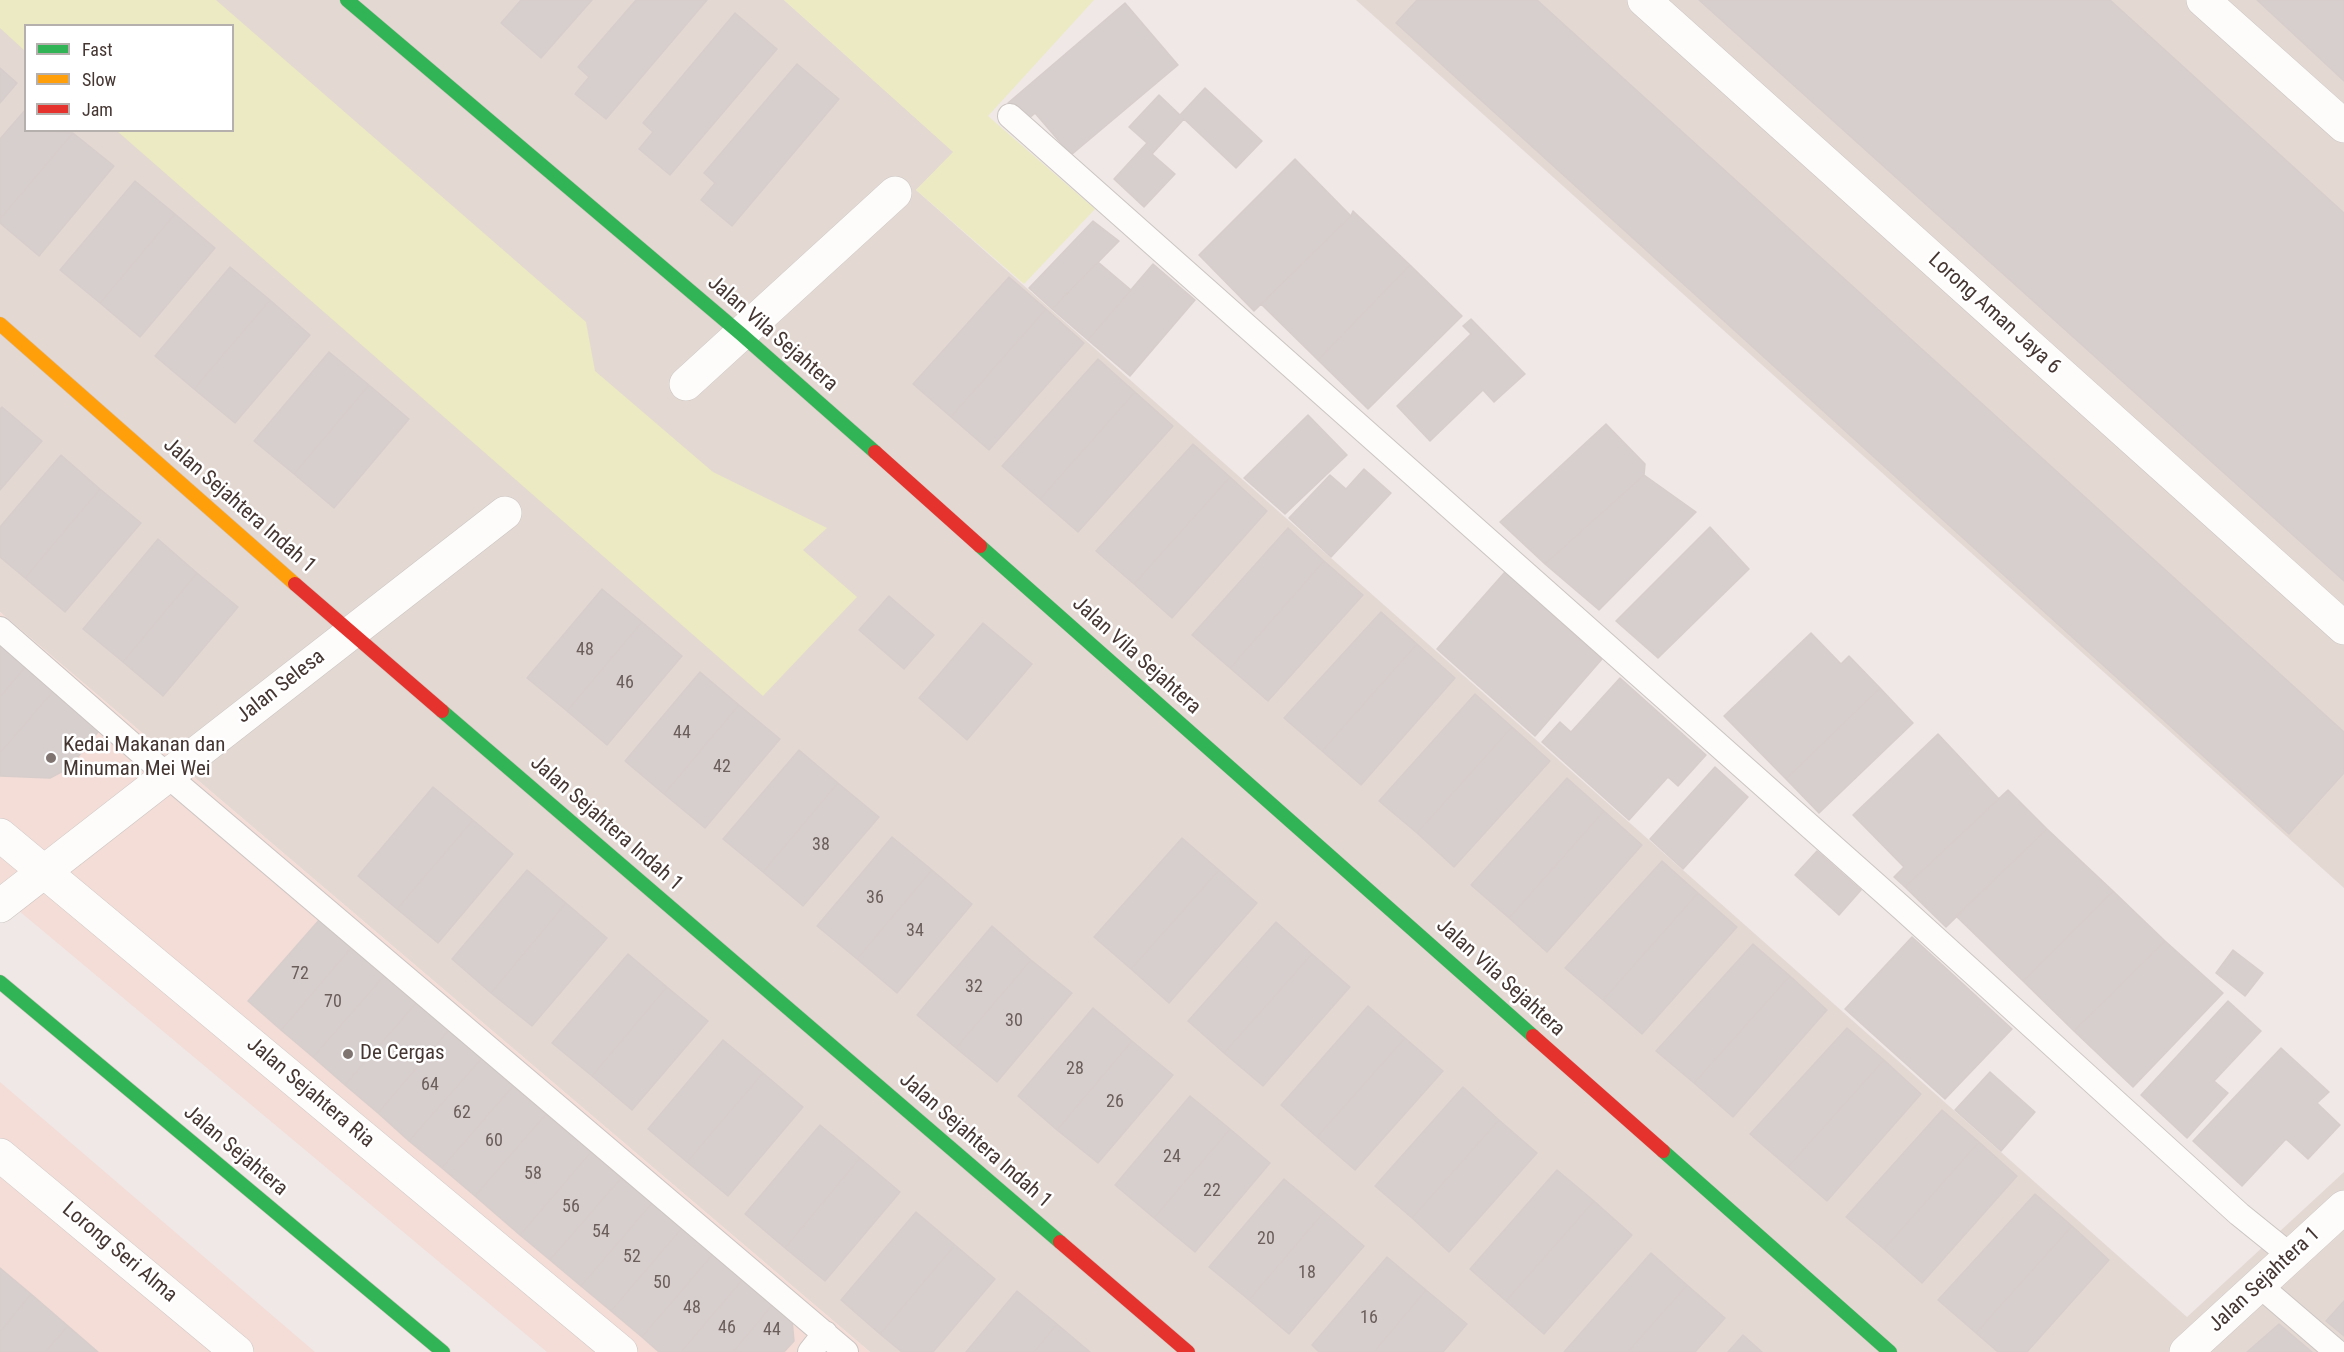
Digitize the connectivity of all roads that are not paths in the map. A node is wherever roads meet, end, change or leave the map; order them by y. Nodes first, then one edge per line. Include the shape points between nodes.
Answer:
1 (347, 0) edge
2 (1644, 0) edge
3 (2203, 0) edge
4 (1010, 116) dead end
5 (2344, 126) edge
6 (895, 193) dead end
7 (0, 324) edge
8 (741, 334) junction
9 (686, 384) dead end
10 (506, 513) dead end
11 (2344, 628) edge
12 (0, 629) edge
13 (351, 633) junction
14 (168, 776) junction
15 (0, 835) edge
16 (44, 872) junction
17 (0, 906) edge
18 (0, 982) edge
19 (0, 1155) edge
20 (2344, 1207) edge
21 (2291, 1256) junction
22 (2259, 1285) junction
23 (817, 1343) edge
24 (237, 1352) edge
25 (443, 1352) edge
26 (621, 1352) edge
27 (846, 1352) edge
28 (1188, 1352) edge
29 (1890, 1352) edge
30 (2186, 1352) edge
31 (2337, 1352) edge

1 - 8 street, Jalan Vila Sejahtera
2 - 11 street, Lorong Aman Jaya 6
3 - 5 street
4 - 21 lane via 1893,900 2239,1214
6 - 8 street
7 - 13 street, Jalan Sejahtera Indah 1
8 - 9 street
8 - 29 street, Jalan Vila Sejahtera
10 - 13 street, Jalan Selesa
12 - 14 lane
13 - 14 street, Jalan Selesa
13 - 28 street, Jalan Sejahtera Indah 1
14 - 16 street, Jalan Selesa
14 - 23 lane
15 - 16 street, Jalan Sejahtera Ria
16 - 17 street, Jalan Selesa
16 - 26 street, Jalan Sejahtera Ria
18 - 25 street, Jalan Sejahtera
19 - 24 street, Lorong Seri Alma
20 - 21 street, Jalan Sejahtera 1
21 - 22 street, Jalan Sejahtera 1
22 - 30 street, Jalan Sejahtera 1
22 - 31 lane
23 - 27 lane

